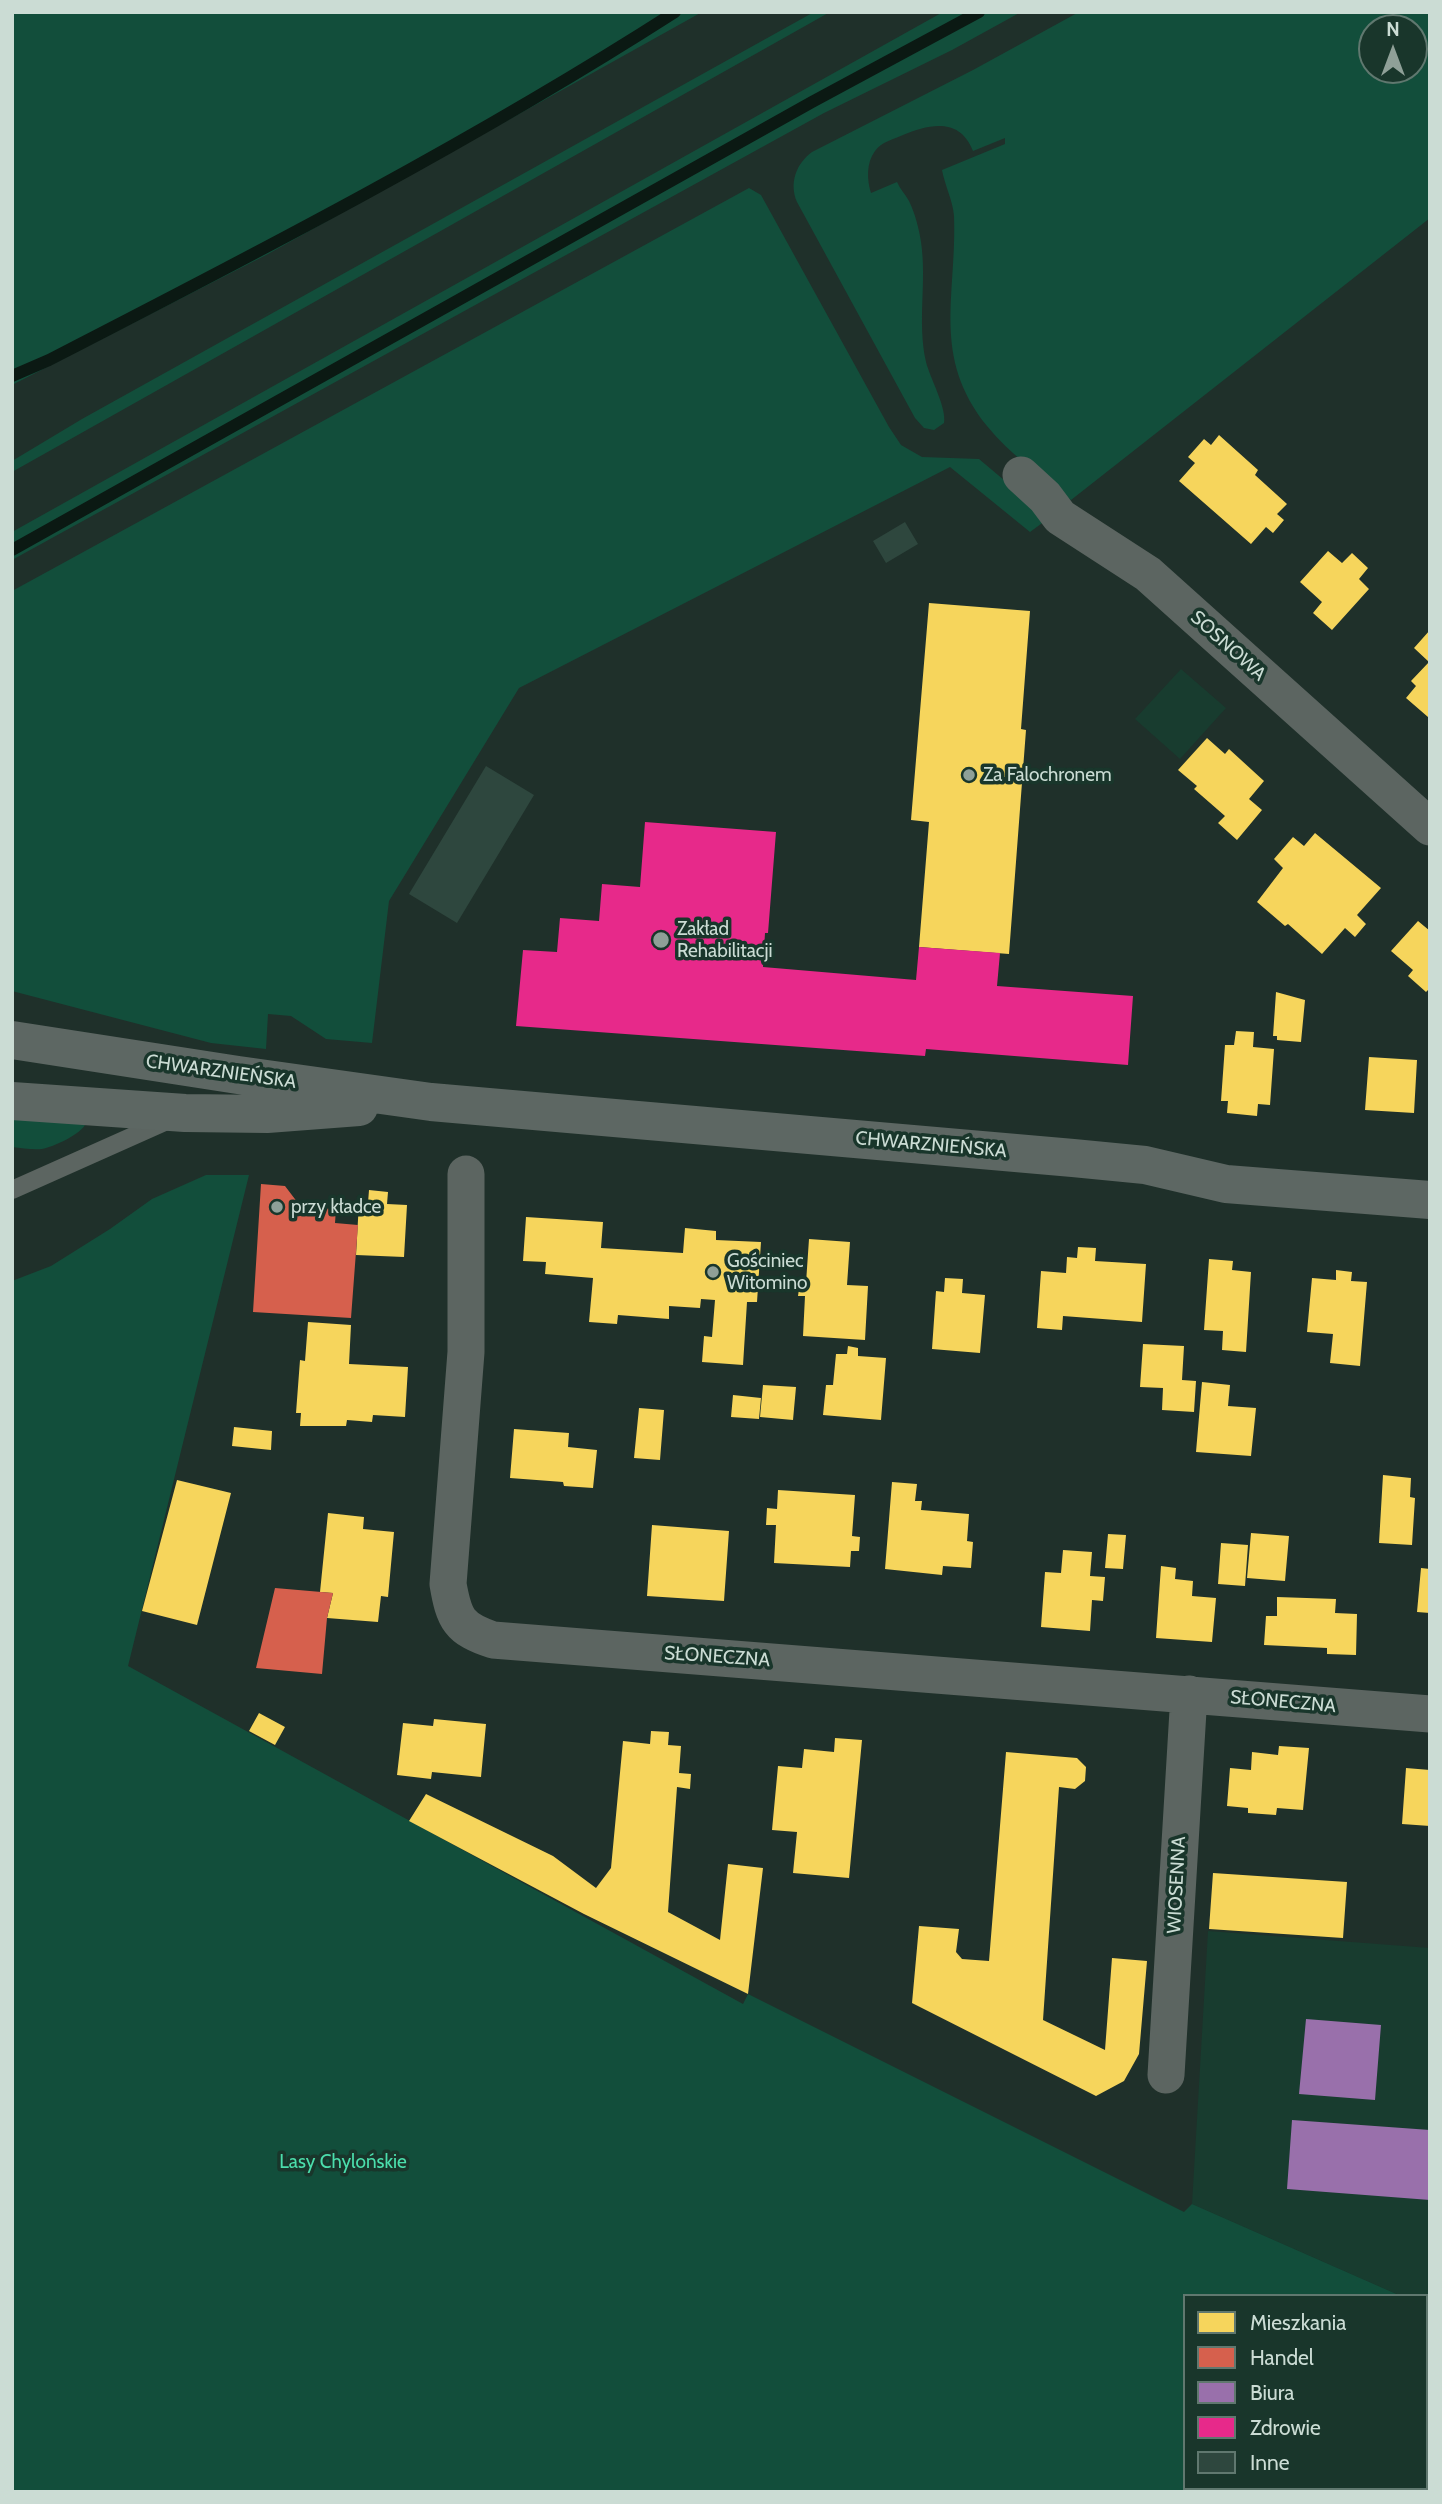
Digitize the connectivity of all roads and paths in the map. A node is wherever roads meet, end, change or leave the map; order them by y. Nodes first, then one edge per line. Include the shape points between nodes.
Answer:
1 (1021, 475) dead end
2 (1430, 827) edge
3 (12, 1040) edge
4 (12, 1101) edge
5 (430, 1102) junction
6 (185, 1113) junction
7 (466, 1174) dead end
8 (12, 1190) edge
9 (1430, 1200) edge
10 (1189, 1694) junction
11 (1430, 1714) edge
12 (1166, 2075) dead end

1 - 2 street, SOSNOWA via 1060,517 1148,574
3 - 5 main road, CHWARZNIEŃSKA
4 - 6 main road, CHWARZNIEŃSKA
5 - 6 main road, CHWARZNIEŃSKA via 267,1114
5 - 9 main road, CHWARZNIEŃSKA via 1073,1157 1144,1165 1226,1184
6 - 8 lane
7 - 10 street, SŁONECZNA via 466,1352 448,1584 452,1608 462,1625 494,1640
10 - 11 street, SŁONECZNA
10 - 12 street, WIOSENNA

